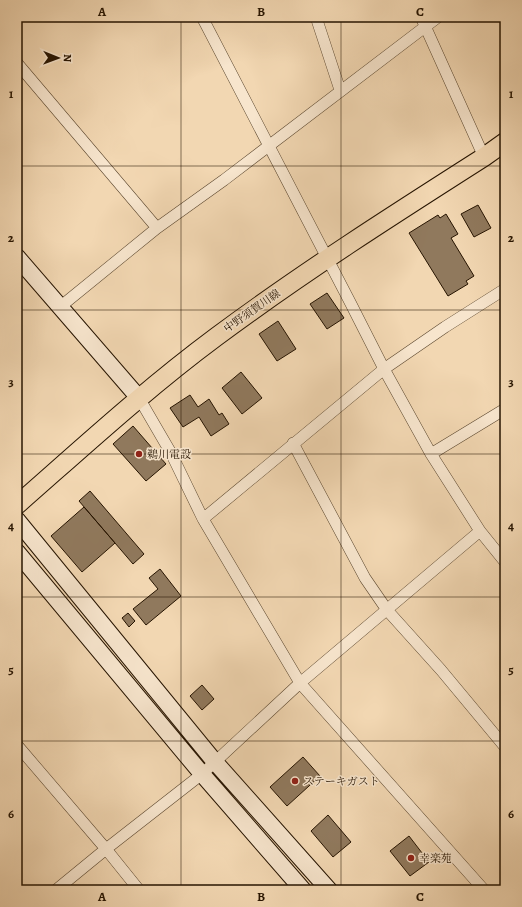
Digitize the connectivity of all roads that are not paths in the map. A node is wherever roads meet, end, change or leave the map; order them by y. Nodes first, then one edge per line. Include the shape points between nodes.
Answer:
1 (202, 17) edge
2 (316, 17) edge
3 (438, 17) edge
4 (423, 22) edge
5 (17, 63) edge
6 (340, 90) junction
7 (505, 142) edge
8 (269, 145) junction
9 (484, 157) junction
10 (157, 228) junction
11 (17, 257) edge
12 (327, 258) junction
13 (505, 289) edge
14 (60, 307) junction
15 (384, 370) junction
16 (139, 398) junction
17 (505, 409) edge
18 (293, 443) junction
19 (431, 454) junction
20 (17, 505) edge
21 (203, 519) junction
22 (17, 520) edge
23 (480, 531) junction
24 (17, 552) edge
25 (505, 562) edge
26 (387, 610) junction
27 (300, 683) junction
28 (17, 745) edge
29 (505, 747) edge
30 (215, 762) junction
31 (202, 774) junction
32 (106, 849) junction
33 (56, 890) edge
34 (139, 890) edge
35 (303, 890) edge
36 (329, 890) edge
37 (484, 890) edge

1 - 8 street
2 - 6 street
3 - 4 street
4 - 6 street
4 - 9 street
5 - 10 street
6 - 8 street
7 - 9 main road, 中野須賀川線
8 - 10 street
8 - 12 street
9 - 12 main road, 中野須賀川線
10 - 14 street
11 - 14 street
12 - 15 street
12 - 16 main road, 中野須賀川線 via 215,338
13 - 15 street
14 - 16 street
15 - 18 street
15 - 19 street
16 - 20 main road, 中野須賀川線
16 - 21 street via 171,453
17 - 19 street
18 - 21 street
18 - 26 street via 365,578
19 - 23 street
21 - 27 street
22 - 30 street
23 - 25 street
23 - 26 street
24 - 31 street
26 - 27 street
26 - 29 street
27 - 30 street
27 - 37 street
28 - 32 street
30 - 31 street
30 - 36 street
31 - 32 street
31 - 35 street
32 - 33 street
32 - 34 street

